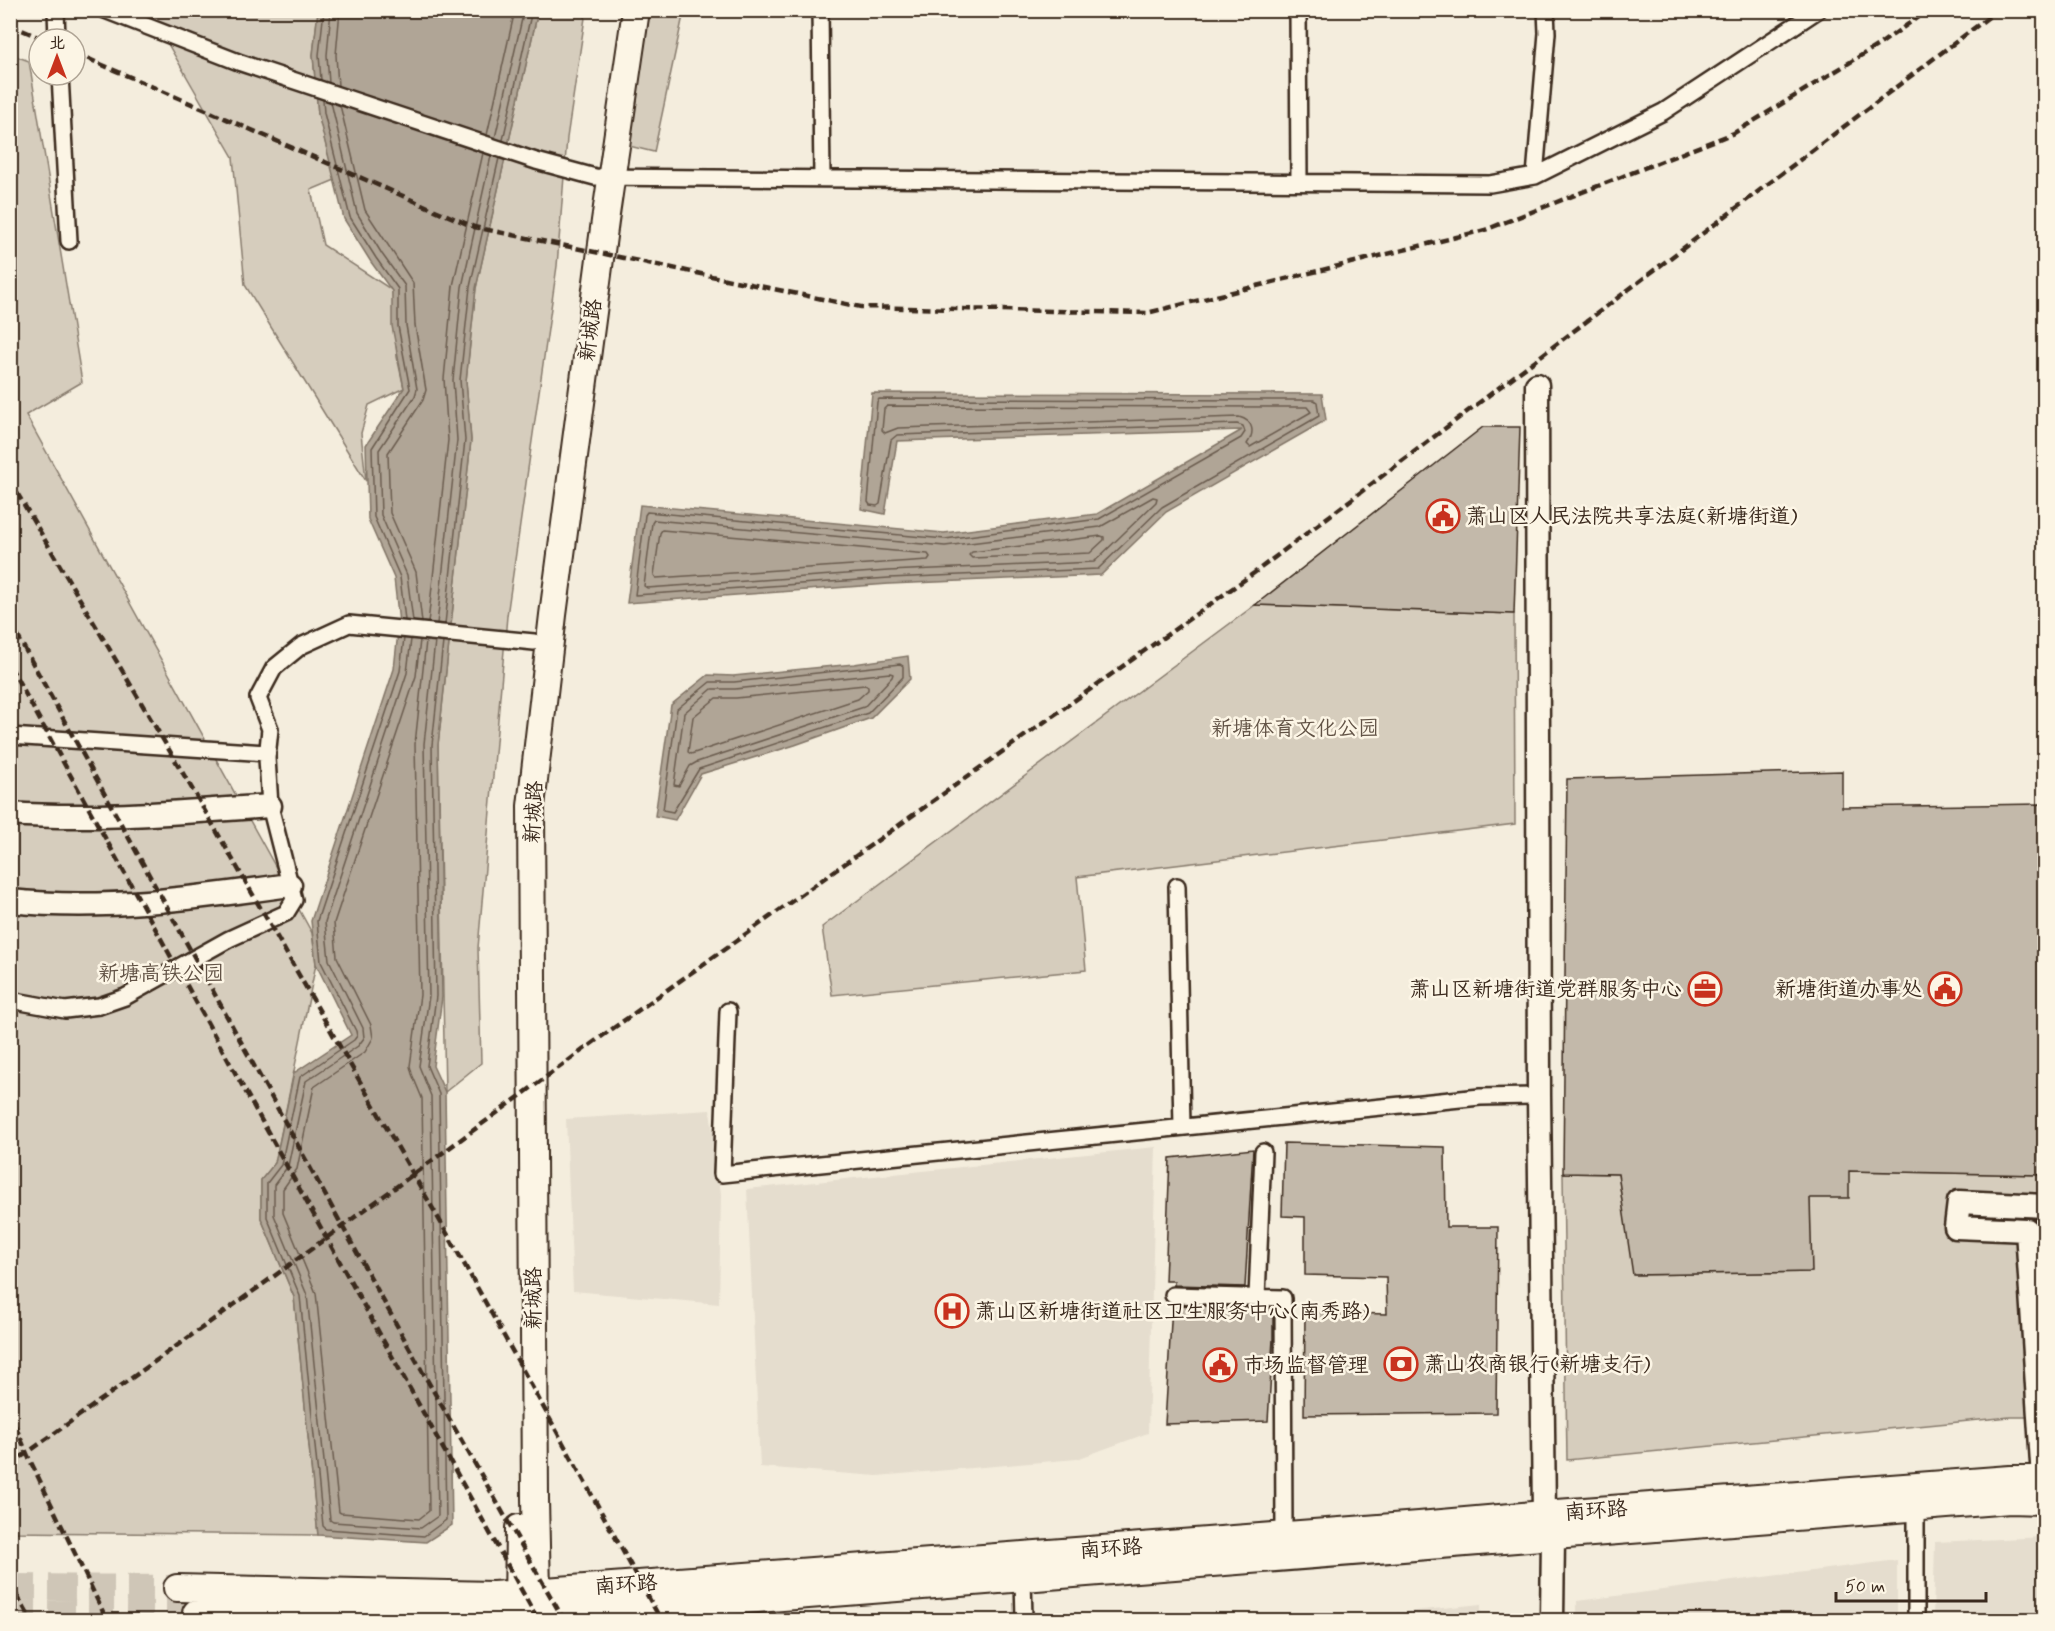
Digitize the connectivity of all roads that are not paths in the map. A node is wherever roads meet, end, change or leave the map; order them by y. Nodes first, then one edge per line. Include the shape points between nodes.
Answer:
1 (56, 10) edge
2 (105, 10) edge
3 (620, 10) edge
4 (636, 10) edge
5 (820, 10) edge
6 (1299, 10) edge
7 (1546, 10) edge
8 (1818, 10) edge
9 (57, 27) edge
10 (61, 87) edge
11 (1535, 176) junction
12 (603, 177) junction
13 (822, 178) junction
14 (1299, 182) junction
15 (69, 240) dead end
16 (1538, 385) dead end
17 (534, 642) junction
18 (10, 736) edge
19 (267, 753) junction
20 (270, 806) junction
21 (10, 814) edge
22 (290, 885) junction
23 (1177, 885) dead end
24 (10, 902) edge
25 (10, 1000) edge
26 (728, 1011) dead end
27 (1539, 1096) junction
28 (1182, 1127) junction
29 (1263, 1152) dead end
30 (2044, 1206) edge
31 (1173, 1295) dead end
32 (1257, 1297) junction
33 (2044, 1486) edge
34 (1917, 1507) junction
35 (1549, 1525) junction
36 (1284, 1535) junction
37 (1023, 1578) junction
38 (177, 1588) tunnel mouth
39 (528, 1592) junction
40 (196, 1613) tunnel mouth
41 (527, 1619) edge
42 (1024, 1620) edge
43 (1552, 1620) edge
44 (1916, 1620) edge

1 - 9 street
2 - 12 street via 241,63 536,161
3 - 12 main road, 新城路
4 - 12 main road, 新城路
5 - 13 street
6 - 14 street
7 - 11 street
8 - 11 street via 1663,112
10 - 15 street
11 - 14 street via 1490,184
12 - 13 street
12 - 17 main road, 新城路
12 - 39 main road, 新城路 via 531,806 535,1499
13 - 14 street
16 - 27 street
17 - 19 street via 349,624 301,646 274,668 258,698 270,729
17 - 39 main road, 新城路 via 516,805
18 - 19 street
19 - 20 street
20 - 21 street via 159,814
20 - 22 street
22 - 24 street via 187,900 82,906
22 - 25 street via 294,900 286,914 228,939 125,997 99,1006 65,1010
23 - 28 street
26 - 28 street via 722,1174
27 - 28 street via 1480,1097
27 - 35 street
29 - 32 street
30 - 33 street via 1959,1202 1956,1227 2028,1230
31 - 32 street
32 - 36 street via 1283,1298
33 - 34 main road, 南环路 via 2010,1500
33 - 35 main road, 南环路 via 2010,1479
34 - 35 main road, 南环路
34 - 44 street
35 - 36 main road, 南环路
35 - 37 main road, 南环路
35 - 43 street
36 - 39 main road, 南环路
37 - 41 main road, 南环路
37 - 42 street
38 - 39 main road, 南环路 via 493,1595
39 - 41 main road, 新城路
40 - 41 main road, 南环路

